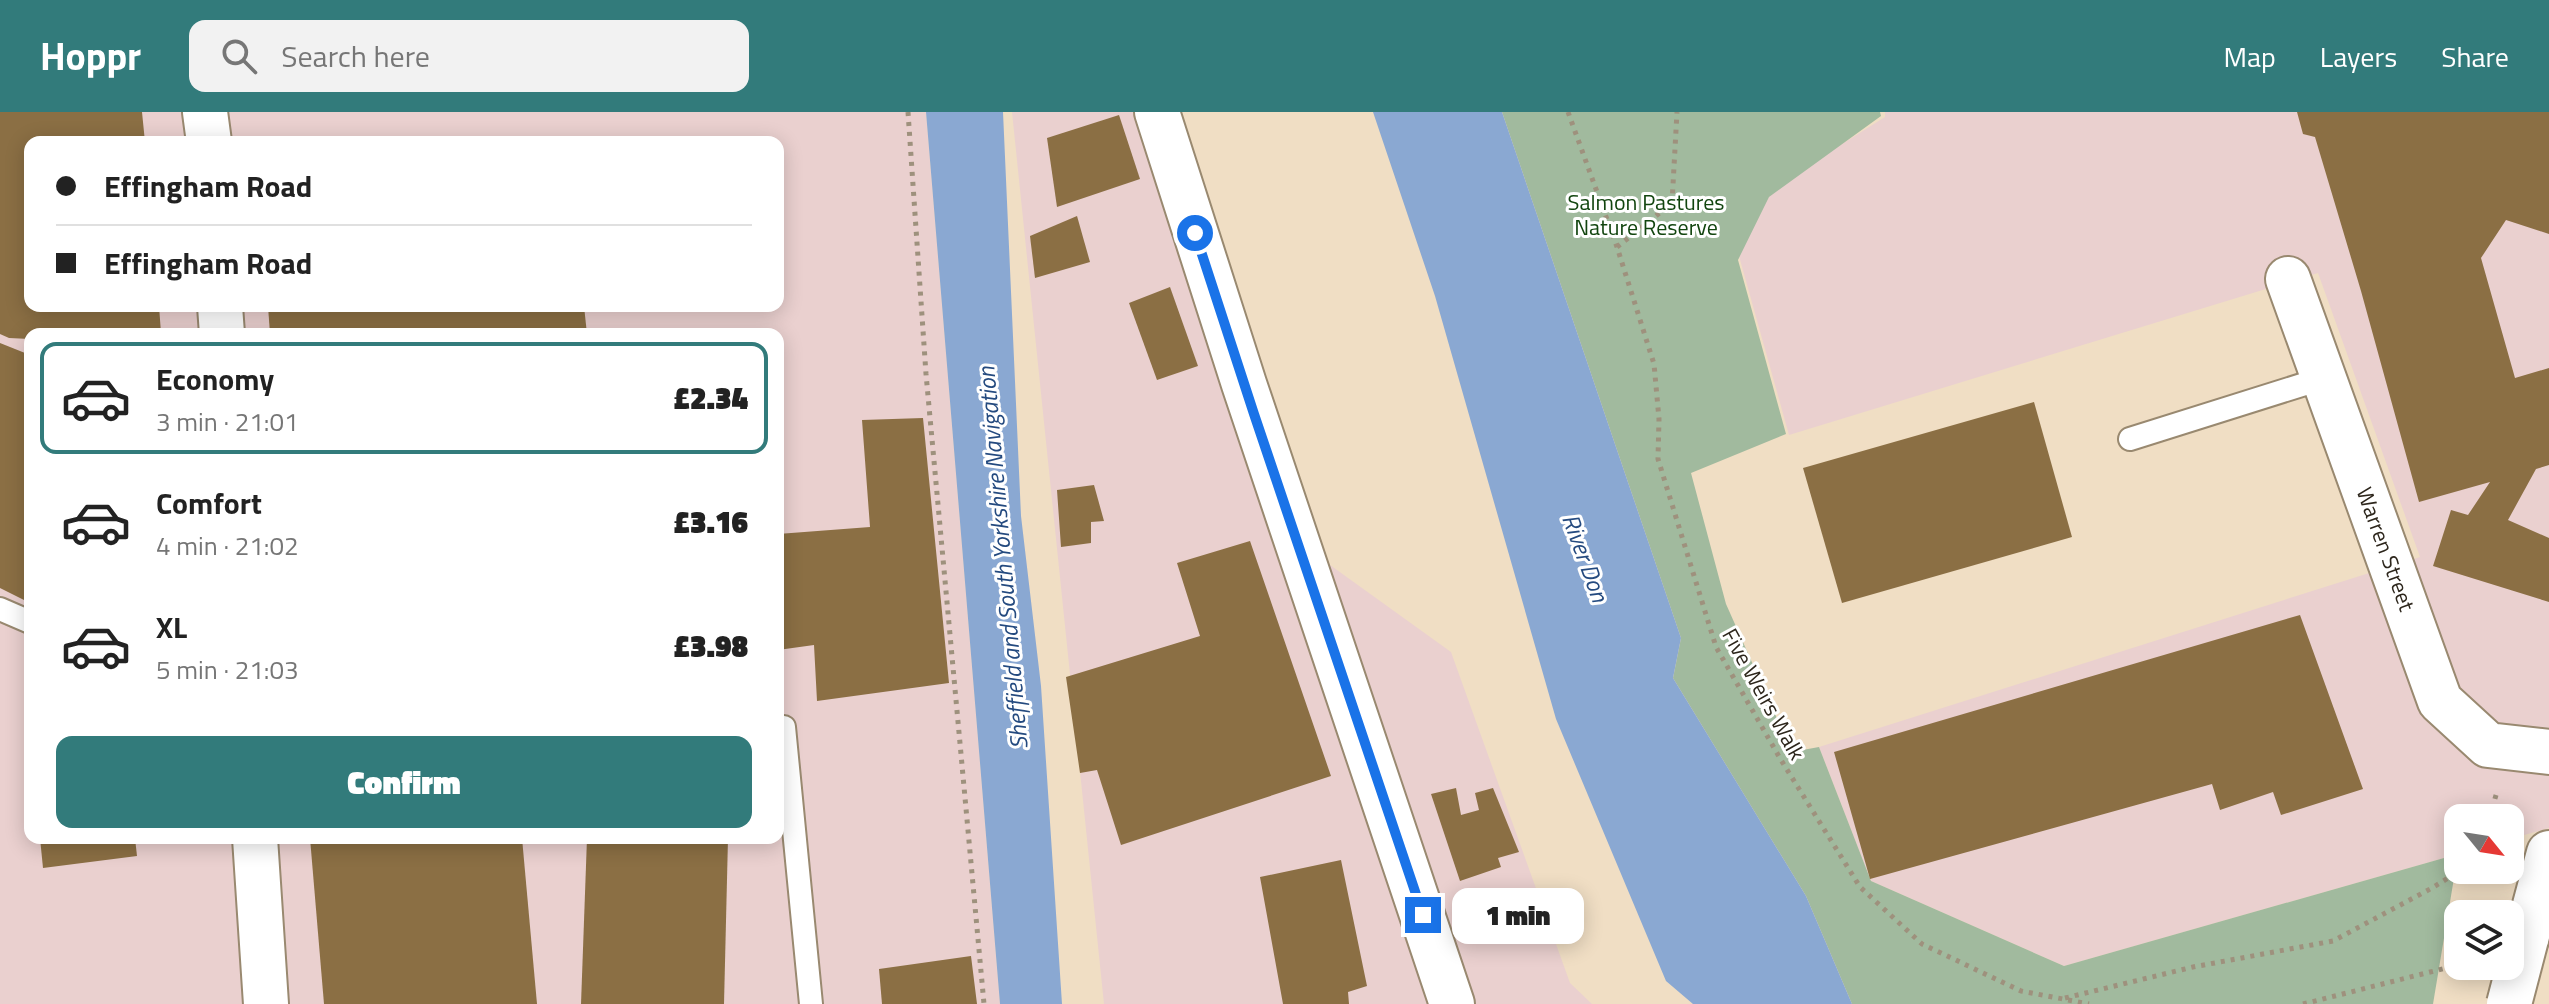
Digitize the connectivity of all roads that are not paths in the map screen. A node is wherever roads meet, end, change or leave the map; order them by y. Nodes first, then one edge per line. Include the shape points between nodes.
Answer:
1 (205, 112) edge
2 (1157, 112) edge
3 (208, 136) edge
4 (2288, 279) dead end
5 (2324, 378) junction
6 (2130, 439) dead end
7 (0, 609) edge
8 (24, 619) edge
9 (784, 727) dead end
10 (2549, 752) edge
11 (255, 844) edge
12 (2549, 853) edge
13 (266, 1004) edge
14 (811, 1004) edge
15 (1452, 1004) edge
16 (2509, 1004) edge

1 - 3 main road
2 - 15 main road
4 - 5 main road, Warren Street
5 - 6 lane
5 - 10 main road, Warren Street via 2440,701 2488,745
7 - 8 lane
9 - 14 lane
11 - 13 main road
12 - 16 main road, bridge

